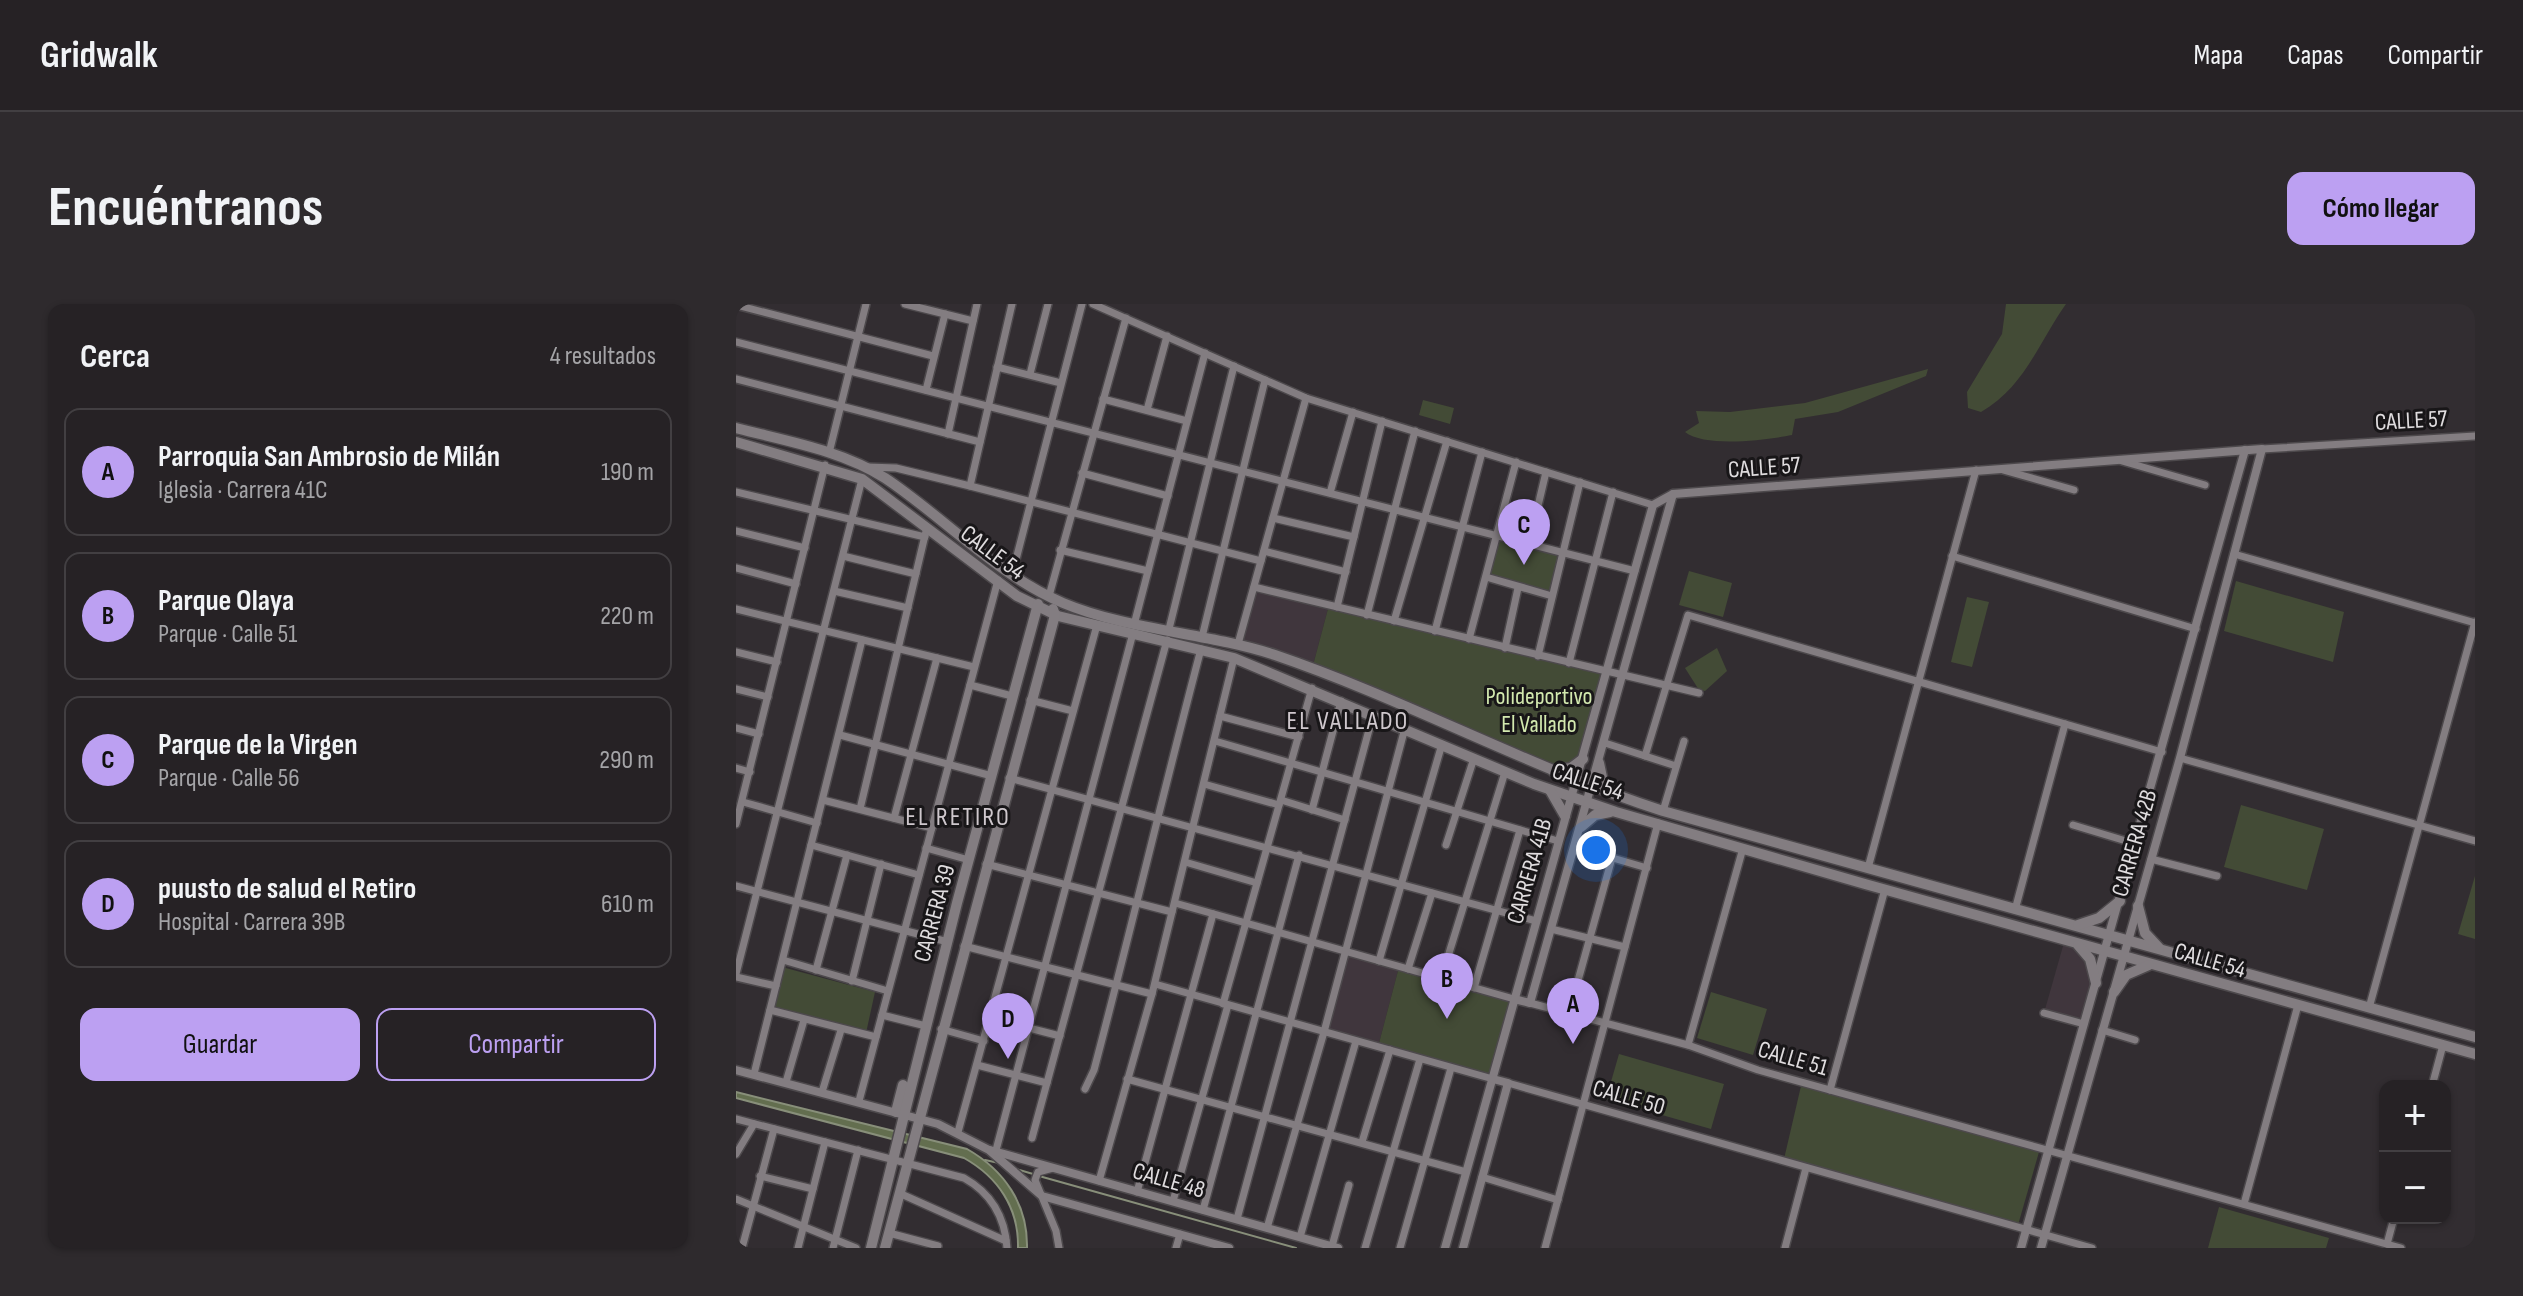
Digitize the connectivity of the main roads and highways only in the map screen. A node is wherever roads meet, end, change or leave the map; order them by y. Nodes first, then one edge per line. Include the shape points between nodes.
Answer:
1 (736, 428) edge
2 (736, 442) edge
3 (1017, 596) junction
4 (1049, 596) junction
5 (1035, 606) junction
6 (1055, 615) junction
7 (1070, 620) junction
8 (1031, 624) junction
9 (1134, 627) junction
10 (1048, 633) junction
11 (1168, 635) junction
12 (1005, 727) junction
13 (1021, 732) junction
14 (997, 753) junction
15 (1583, 759) road end
16 (1014, 760) junction
17 (1599, 763) road end
18 (1545, 770) junction
19 (1534, 784) junction
20 (1548, 789) junction
21 (1619, 797) junction
22 (1616, 812) junction
23 (1565, 816) road end
24 (1581, 827) road end
25 (965, 878) junction
26 (980, 884) junction
27 (2120, 901) road end
28 (957, 903) junction
29 (2138, 906) road end
30 (974, 907) junction
31 (2072, 925) junction
32 (2065, 939) junction
33 (2175, 955) junction
34 (2158, 966) junction
35 (2096, 983) road end
36 (2114, 992) road end
37 (2475, 1037) edge
38 (2475, 1054) edge
39 (871, 1248) edge
40 (885, 1248) edge

1 - 4 main road, CALLE 54 via 865,467 1012,575
2 - 3 main road, CALLE 54 via 862,479
3 - 5 main road, CALLE 54
3 - 8 main road via 1030,610
4 - 5 main road
4 - 6 main road
4 - 9 main road, CALLE 54
5 - 6 main road, CALLE 54
5 - 8 main road, CARRERA 39
6 - 7 main road, CALLE 54
6 - 10 main road, CARRERA 39
7 - 9 main road, CALLE 54
7 - 10 main road via 1057,623
8 - 12 main road, CARRERA 39
9 - 11 main road, CALLE 54
10 - 13 main road, CARRERA 39
11 - 18 main road, CALLE 54 via 1238,644 1312,669
11 - 19 main road, CALLE 54 via 1312,688
12 - 13 main road via 1010,737
12 - 14 main road, CARRERA 39
13 - 16 main road, CARRERA 39
14 - 16 main road via 1007,749
14 - 25 main road, CARRERA 39
15 - 18 main road via 1571,768
16 - 26 main road, CARRERA 39
17 - 21 main road via 1603,782
18 - 19 main road
18 - 21 main road, CALLE 54
19 - 20 main road, CALLE 54
20 - 22 main road, CALLE 54
20 - 23 main road
21 - 31 main road, CALLE 54
22 - 24 main road via 1595,815
22 - 32 main road, CALLE 54
25 - 26 main road via 968,887
25 - 28 main road, CARRERA 39
26 - 30 main road, CARRERA 39
27 - 31 main road via 2099,918
28 - 30 main road via 969,897
28 - 39 main road, CARRERA 39 via 900,1115
29 - 33 main road via 2145,933
30 - 40 main road, CARRERA 39
31 - 33 main road, CALLE 54
32 - 34 main road, CALLE 54
32 - 35 main road via 2090,959
33 - 37 main road, CALLE 54
34 - 36 main road via 2134,969
34 - 38 main road, CALLE 54

